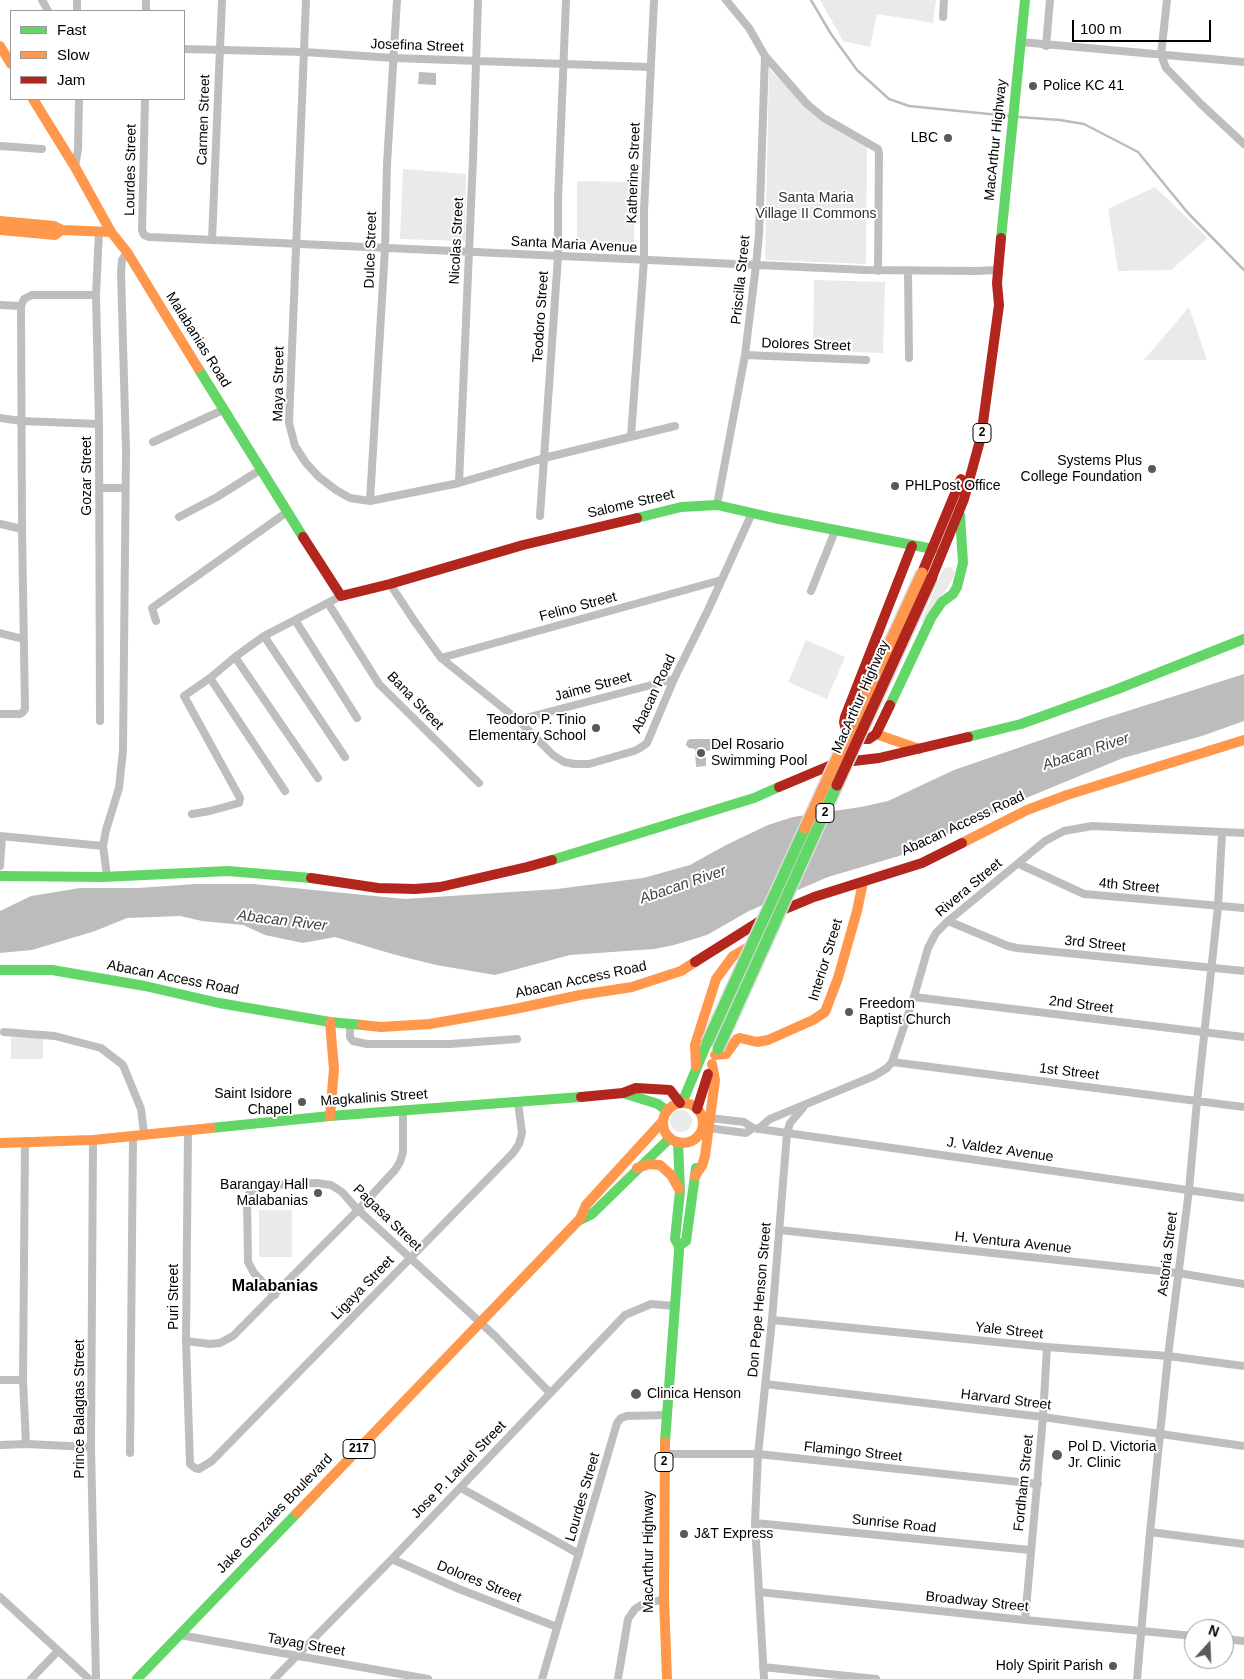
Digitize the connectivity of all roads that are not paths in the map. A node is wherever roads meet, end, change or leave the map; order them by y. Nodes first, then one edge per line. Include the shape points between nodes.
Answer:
1 (222, 0) edge
2 (306, 0) edge
3 (397, 0) edge
4 (478, 0) edge
5 (566, 0) edge
6 (654, 0) edge
7 (726, 0) edge
8 (944, 0) edge
9 (1025, 0) edge
10 (1050, 0) edge
11 (1168, 0) edge
12 (943, 17) dead end
13 (1021, 42) junction
14 (0, 46) edge
15 (1046, 46) junction
16 (185, 49) edge
17 (220, 50) junction
18 (304, 52) junction
19 (1161, 55) junction
20 (765, 56) junction
21 (394, 58) junction
22 (476, 60) junction
23 (10, 62) edge
24 (1244, 62) edge
25 (562, 64) junction
26 (650, 68) junction
27 (34, 100) edge
28 (79, 100) edge
29 (144, 100) edge
30 (1244, 144) edge
31 (0, 146) edge
32 (42, 149) dead end
33 (75, 167) junction
34 (0, 221) edge
35 (0, 230) edge
36 (62, 230) junction
37 (99, 231) junction
38 (111, 232) junction
39 (149, 237) joint
40 (212, 240) junction
41 (296, 244) junction
42 (384, 248) junction
43 (127, 252) junction
44 (469, 252) junction
45 (558, 256) junction
46 (644, 260) junction
47 (756, 266) junction
48 (878, 270) junction
49 (998, 270) junction
50 (908, 271) junction
51 (996, 283) junction
52 (96, 295) junction
53 (0, 305) edge
54 (21, 306) junction
55 (745, 355) junction
56 (909, 358) dead end
57 (866, 360) dead end
58 (223, 410) junction
59 (0, 418) edge
60 (20, 421) junction
61 (99, 424) junction
62 (675, 426) dead end
63 (631, 436) junction
64 (152, 442) dead end
65 (544, 458) junction
66 (260, 470) junction
67 (459, 482) junction
68 (99, 488) junction
69 (125, 488) junction
70 (370, 501) junction
71 (717, 505) junction
72 (287, 512) junction
73 (752, 513) junction
74 (959, 513) junction
75 (540, 516) dead end
76 (179, 517) dead end
77 (0, 524) edge
78 (22, 528) junction
79 (835, 531) junction
80 (912, 546) junction
81 (933, 549) junction
82 (905, 567) junction
83 (930, 572) junction
84 (722, 580) junction
85 (960, 580) junction
86 (390, 584) junction
87 (811, 590) dead end
88 (341, 596) junction
89 (328, 603) junction
90 (295, 620) junction
91 (156, 621) dead end
92 (0, 633) edge
93 (264, 636) junction
94 (23, 639) junction
95 (1244, 640) edge
96 (235, 657) junction
97 (441, 658) junction
98 (210, 678) junction
99 (674, 679) junction
100 (0, 714) edge
101 (357, 718) dead end
102 (518, 720) junction
103 (100, 721) dead end
104 (846, 730) junction
105 (876, 734) junction
106 (1244, 740) edge
107 (919, 748) junction
108 (345, 757) dead end
109 (827, 766) junction
110 (318, 778) dead end
111 (479, 783) dead end
112 (284, 791) dead end
113 (192, 814) dead end
114 (1222, 833) junction
115 (1244, 833) edge
116 (1, 837) edge
117 (103, 846) junction
118 (1019, 864) junction
119 (0, 866) edge
120 (0, 876) edge
121 (107, 876) junction
122 (863, 882) junction
123 (792, 905) junction
124 (1218, 907) junction
125 (1244, 908) edge
126 (948, 921) junction
127 (753, 925) junction
128 (757, 941) junction
129 (1211, 969) junction
130 (0, 970) edge
131 (1244, 972) edge
132 (914, 997) junction
133 (330, 1022) junction
134 (350, 1024) junction
135 (4, 1032) dead end
136 (1204, 1032) junction
137 (1244, 1037) edge
138 (517, 1039) dead end
139 (715, 1056) junction
140 (892, 1062) junction
141 (696, 1067) junction
142 (623, 1093) junction
143 (1197, 1101) junction
144 (518, 1103) junction
145 (681, 1103) junction
146 (804, 1106) junction
147 (1244, 1106) edge
148 (697, 1109) junction
149 (402, 1111) junction
150 (330, 1116) junction
151 (665, 1116) junction
152 (706, 1127) junction
153 (756, 1128) junction
154 (188, 1130) junction
155 (787, 1133) junction
156 (135, 1134) junction
157 (92, 1140) junction
158 (674, 1140) junction
159 (0, 1144) edge
160 (25, 1144) junction
161 (637, 1168) junction
162 (1189, 1190) junction
163 (680, 1191) junction
164 (1244, 1198) edge
165 (358, 1210) junction
166 (580, 1219) junction
167 (779, 1230) junction
168 (679, 1246) junction
169 (410, 1258) junction
170 (1178, 1273) junction
171 (1244, 1284) edge
172 (275, 1295) junction
173 (674, 1306) junction
174 (772, 1320) junction
175 (480, 1324) junction
176 (186, 1341) junction
177 (1047, 1347) junction
178 (1168, 1356) junction
179 (1244, 1366) edge
180 (0, 1380) edge
181 (23, 1380) junction
182 (765, 1384) junction
183 (550, 1393) junction
184 (666, 1415) junction
185 (1043, 1417) junction
186 (1161, 1433) junction
187 (26, 1444) junction
188 (0, 1445) edge
189 (1244, 1446) edge
190 (92, 1447) junction
191 (130, 1453) dead end
192 (664, 1454) junction
193 (758, 1454) junction
194 (190, 1464) joint
195 (1038, 1484) junction
196 (461, 1488) junction
197 (755, 1523) junction
198 (1150, 1532) junction
199 (1244, 1544) edge
200 (1030, 1550) junction
201 (579, 1554) junction
202 (392, 1559) junction
203 (758, 1592) junction
204 (0, 1597) edge
205 (664, 1599) junction
206 (1025, 1620) junction
207 (557, 1627) junction
208 (1140, 1630) junction
209 (180, 1635) junction
210 (1184, 1635) edge
211 (58, 1651) junction
212 (297, 1656) junction
213 (763, 1667) junction
214 (391, 1676) edge
215 (31, 1679) edge
216 (89, 1679) edge
217 (96, 1679) edge
218 (138, 1679) edge
219 (274, 1679) edge
220 (428, 1679) edge
221 (542, 1679) edge
222 (618, 1679) edge
223 (667, 1679) edge
224 (764, 1679) edge
225 (876, 1679) edge
226 (1137, 1679) edge

1 - 17 street, Carmen Street
2 - 18 street, Maya Street
3 - 21 street, Dulce Street
4 - 22 street, Nicolas Street
5 - 25 street, Teodoro Street
6 - 26 street, Katherine Street
7 - 20 street via 749,28
8 - 12 street
9 - 13 main road, MacArthur Highway / 2
10 - 15 street
11 - 19 street
13 - 15 street
13 - 49 main road, MacArthur Highway / 2
14 - 23 main road
15 - 19 street
16 - 17 street, Josefina Street
17 - 18 street, Josefina Street
17 - 40 street, Carmen Street
18 - 21 street, Josefina Street
18 - 41 street, Maya Street
19 - 24 street
19 - 30 street via 1166,68
20 - 47 street, Priscilla Street
20 - 48 street via 814,111 878,149
21 - 22 street, Josefina Street
21 - 42 street, Dulce Street
22 - 25 street, Josefina Street
22 - 44 street, Nicolas Street
25 - 26 street, Josefina Street
25 - 45 street, Teodoro Street
26 - 46 street, Katherine Street
27 - 33 main road, Malabanias Road
28 - 33 street
29 - 39 street, Lourdes Street via 142,230
31 - 32 street
33 - 38 main road, Malabanias Road
34 - 36 main road via 54,226
35 - 36 main road via 55,235
36 - 37 main road
37 - 38 main road
37 - 52 street, Gozar Street
38 - 43 main road, Malabanias Road
39 - 40 street, Santa Maria Avenue
40 - 41 street, Santa Maria Avenue
41 - 42 street, Santa Maria Avenue
41 - 70 street, Maya Street via 289,423 295,446 319,477 336,490 350,498
42 - 44 street, Santa Maria Avenue
42 - 70 street, Dulce Street
43 - 58 main road, Malabanias Road
43 - 69 street via 121,272
44 - 45 street, Santa Maria Avenue
44 - 67 street, Nicolas Street
45 - 46 street, Santa Maria Avenue
45 - 65 street, Teodoro Street
46 - 47 street, Santa Maria Avenue
46 - 63 street, Katherine Street
47 - 48 street, Santa Maria Avenue
47 - 55 street, Priscilla Street
48 - 50 street, Santa Maria Avenue
49 - 50 street, Santa Maria Avenue
49 - 51 main road, MacArthur Highway / 2
50 - 56 street
51 - 74 main road, MacArthur Highway / 2 via 999,305 986,409
51 - 81 main road, MacArthur Highway / 2 via 991,290 973,436 957,491
52 - 54 street via 32,295 24,299
52 - 61 street, Gozar Street
53 - 54 street
54 - 60 street
55 - 57 street, Dolores Street
55 - 71 street, Priscilla Street
58 - 64 street
58 - 66 main road, Malabanias Road
59 - 60 street
60 - 61 street
60 - 78 street
61 - 68 street, Gozar Street
62 - 63 street, Maya Street
63 - 65 street, Maya Street
65 - 67 street, Maya Street
65 - 75 street, Teodoro Street
66 - 72 main road, Malabanias Road
66 - 76 street
67 - 70 street, Maya Street
68 - 69 street
68 - 103 street, Gozar Street
69 - 117 street via 122,750 119,788
71 - 73 main road, Salome Street
71 - 86 main road, Salome Street via 681,506 643,515 523,545
72 - 88 main road, Malabanias Road
72 - 91 street via 152,608
73 - 79 main road, Salome Street
73 - 84 street, Abacan Road
74 - 83 main road, MacArthur Highway / 2
74 - 85 main road via 964,557
77 - 78 street
78 - 94 street
79 - 80 main road, Salome Street
79 - 87 street
80 - 81 main road, Salome Street
80 - 82 main road
81 - 82 main road via 919,553
81 - 83 main road, MacArthur Highway / 2
82 - 104 main road via 846,711
83 - 85 main road via 948,562 955,562 959,567
83 - 139 main road, MacArthur Highway / 2, bridge
83 - 141 main road, MacArthur Highway / 2, bridge
84 - 97 street, Felino Street
84 - 99 street, Abacan Road
85 - 105 main road via 955,591 931,618
86 - 88 main road, Salome Street
86 - 97 street, Abacan Road
88 - 89 street
89 - 90 street
89 - 111 street, Bana Street via 379,684
90 - 93 street
90 - 101 street
92 - 94 street
93 - 96 street
93 - 108 street
94 - 100 street via 25,709 23,712
95 - 107 main road via 1021,724
96 - 98 street
96 - 110 street
97 - 102 street, Abacan Road
98 - 112 street
98 - 113 street via 184,697 240,802
99 - 102 street, Jaime Street
99 - 102 street, Abacan Road via 647,743 634,751 588,764 564,762
104 - 105 main road via 865,740
104 - 109 main road
105 - 107 main road
106 - 122 main road, Abacan Access Road via 1067,795 1027,810 922,863
107 - 109 main road via 868,761 844,761
109 - 121 main road via 754,798 602,846 527,867 428,888 378,888 297,876 228,871
114 - 115 street, Rivera Street
114 - 118 street, Rivera Street via 1092,826 1070,830 1045,841
114 - 124 street, Astoria Street
116 - 117 street
116 - 119 street
117 - 121 street
118 - 124 street, 4th Street via 1084,894
118 - 126 street, Rivera Street
120 - 121 main road
122 - 123 main road, Abacan Access Road
122 - 139 main road, Interior Street via 838,978 825,1012 768,1040 737,1039 726,1054
123 - 127 main road, Abacan Access Road
123 - 128 main road
124 - 125 street, 4th Street
124 - 129 street, Astoria Street
126 - 129 street, 3rd Street via 1017,948
126 - 132 street, Rivera Street via 928,948
127 - 128 main road via 758,934
127 - 134 main road, Abacan Access Road via 681,971 632,987 430,1024 382,1027
128 - 141 main road via 733,956 716,979 695,1045
129 - 131 street, 3rd Street
129 - 136 street, Astoria Street
130 - 133 main road, Abacan Access Road via 52,970
132 - 136 street, 2nd Street
132 - 140 street, Rivera Street
133 - 134 main road, Abacan Access Road
133 - 150 main road via 334,1069
134 - 138 street via 353,1041 366,1044 450,1044
135 - 156 street via 55,1036 101,1048 123,1065 141,1108
136 - 137 street, 2nd Street
136 - 143 street, Astoria Street
139 - 148 main road, MacArthur Highway / 2
139 - 152 main road via 715,1080
140 - 143 street, 1st Street
140 - 146 street via 874,1076
141 - 145 main road, MacArthur Highway / 2
142 - 144 main road, Magkalinis Street
142 - 145 main road, Magkalinis Street via 636,1088 670,1090
142 - 151 main road, Magkalinis Street via 651,1102
143 - 147 street, 1st Street
143 - 162 street, Astoria Street
144 - 149 main road, Magkalinis Street
144 - 169 street, Ligaya Street via 522,1133 519,1144
145 - 148 main road, Magkalinis Street
145 - 151 main road, Jake Gonzales Boulevard
146 - 153 street
146 - 155 street via 790,1123
148 - 152 main road, 2 via 702,1119 702,1130
149 - 150 main road, Magkalinis Street
149 - 165 street via 403,1152 400,1162
150 - 154 main road, Magkalinis Street
151 - 158 main road, 2 via 664,1130
151 - 166 main road, Jake Gonzales Boulevard / 217 via 586,1206
152 - 153 street, J. Valdez Avenue via 746,1133
152 - 158 main road via 690,1142
152 - 168 main road, MacArthur Highway / 2 via 686,1241
153 - 155 street, J. Valdez Avenue
154 - 156 main road, Magkalinis Street
154 - 176 street, Puri Street
155 - 162 street, J. Valdez Avenue
155 - 167 street, Don Pepe Henson Street
156 - 157 main road, Magkalinis Street
156 - 191 street
157 - 160 main road, Magkalinis Street
157 - 190 street, Prince Balagtas Street
158 - 161 main road, Jake Gonzales Boulevard / 217
158 - 163 main road, MacArthur Highway / 2
159 - 160 main road, Magkalinis Street
160 - 181 street
161 - 163 main road via 649,1164 664,1168
161 - 166 main road, Jake Gonzales Boulevard / 217 via 592,1214
162 - 164 street, J. Valdez Avenue
162 - 170 street, Astoria Street
163 - 168 main road, MacArthur Highway / 2 via 675,1239
165 - 169 street, Pagasa Street
165 - 172 street
165 - 172 street, Pagasa Street via 331,1185 267,1185 250,1192 247,1198 248,1262
166 - 175 main road, Jake Gonzales Boulevard / 217
167 - 170 street, H. Ventura Avenue
167 - 174 street, Don Pepe Henson Street
168 - 173 main road, MacArthur Highway / 2
169 - 175 street, Pagasa Street
169 - 194 street, Ligaya Street via 212,1461 199,1469
170 - 171 street, H. Ventura Avenue
170 - 178 street, Astoria Street
172 - 176 street via 234,1336 220,1343
173 - 183 street, Jose P. Laurel Street via 650,1304 625,1314
173 - 184 main road, MacArthur Highway / 2
174 - 177 street, Yale Street
174 - 182 street, Don Pepe Henson Street
175 - 183 street, Pagasa Street
175 - 209 main road, Jake Gonzales Boulevard / 217
176 - 194 street, Puri Street
177 - 178 street, Yale Street
177 - 185 street, Fordham Street
178 - 179 street, Yale Street
178 - 186 street, Astoria Street
180 - 181 street
181 - 187 street
182 - 185 street, Harvard Street
182 - 193 street, Don Pepe Henson Street
183 - 196 street, Jose P. Laurel Street
184 - 192 main road, MacArthur Highway / 2
184 - 201 street, Lourdes Street via 627,1416 617,1423
185 - 186 street, Harvard Street
185 - 195 street, Fordham Street
186 - 189 street, Harvard Street
186 - 198 street, Astoria Street
187 - 188 street
187 - 190 street
190 - 217 street, Prince Balagtas Street
192 - 193 street, Flamingo Street
192 - 205 main road, MacArthur Highway / 2
193 - 195 street, Flamingo Street
193 - 197 street, Don Pepe Henson Street
195 - 200 street, Fordham Street
196 - 201 street
196 - 202 street, Jose P. Laurel Street
197 - 200 street, Sunrise Road
197 - 203 street, Don Pepe Henson Street
198 - 199 street
198 - 208 street, Astoria Street
200 - 206 street, Fordham Street
201 - 207 street, Lourdes Street
202 - 207 street, Dolores Street
202 - 212 street, Jose P. Laurel Street
203 - 206 street, Broadway Street
203 - 213 street, Don Pepe Henson Street
204 - 211 street
205 - 222 street via 641,1605 628,1619
205 - 223 main road, MacArthur Highway / 2
206 - 208 street, Broadway Street
207 - 221 street, Lourdes Street
208 - 210 street, Broadway Street
208 - 226 street, Astoria Street
209 - 212 street, Tayag Street
209 - 218 main road, Jake Gonzales Boulevard / 217
211 - 215 street
211 - 216 street
212 - 214 street, Tayag Street
212 - 219 street, Jose P. Laurel Street
213 - 224 street, Don Pepe Henson Street
213 - 225 street
214 - 220 street, Tayag Street

